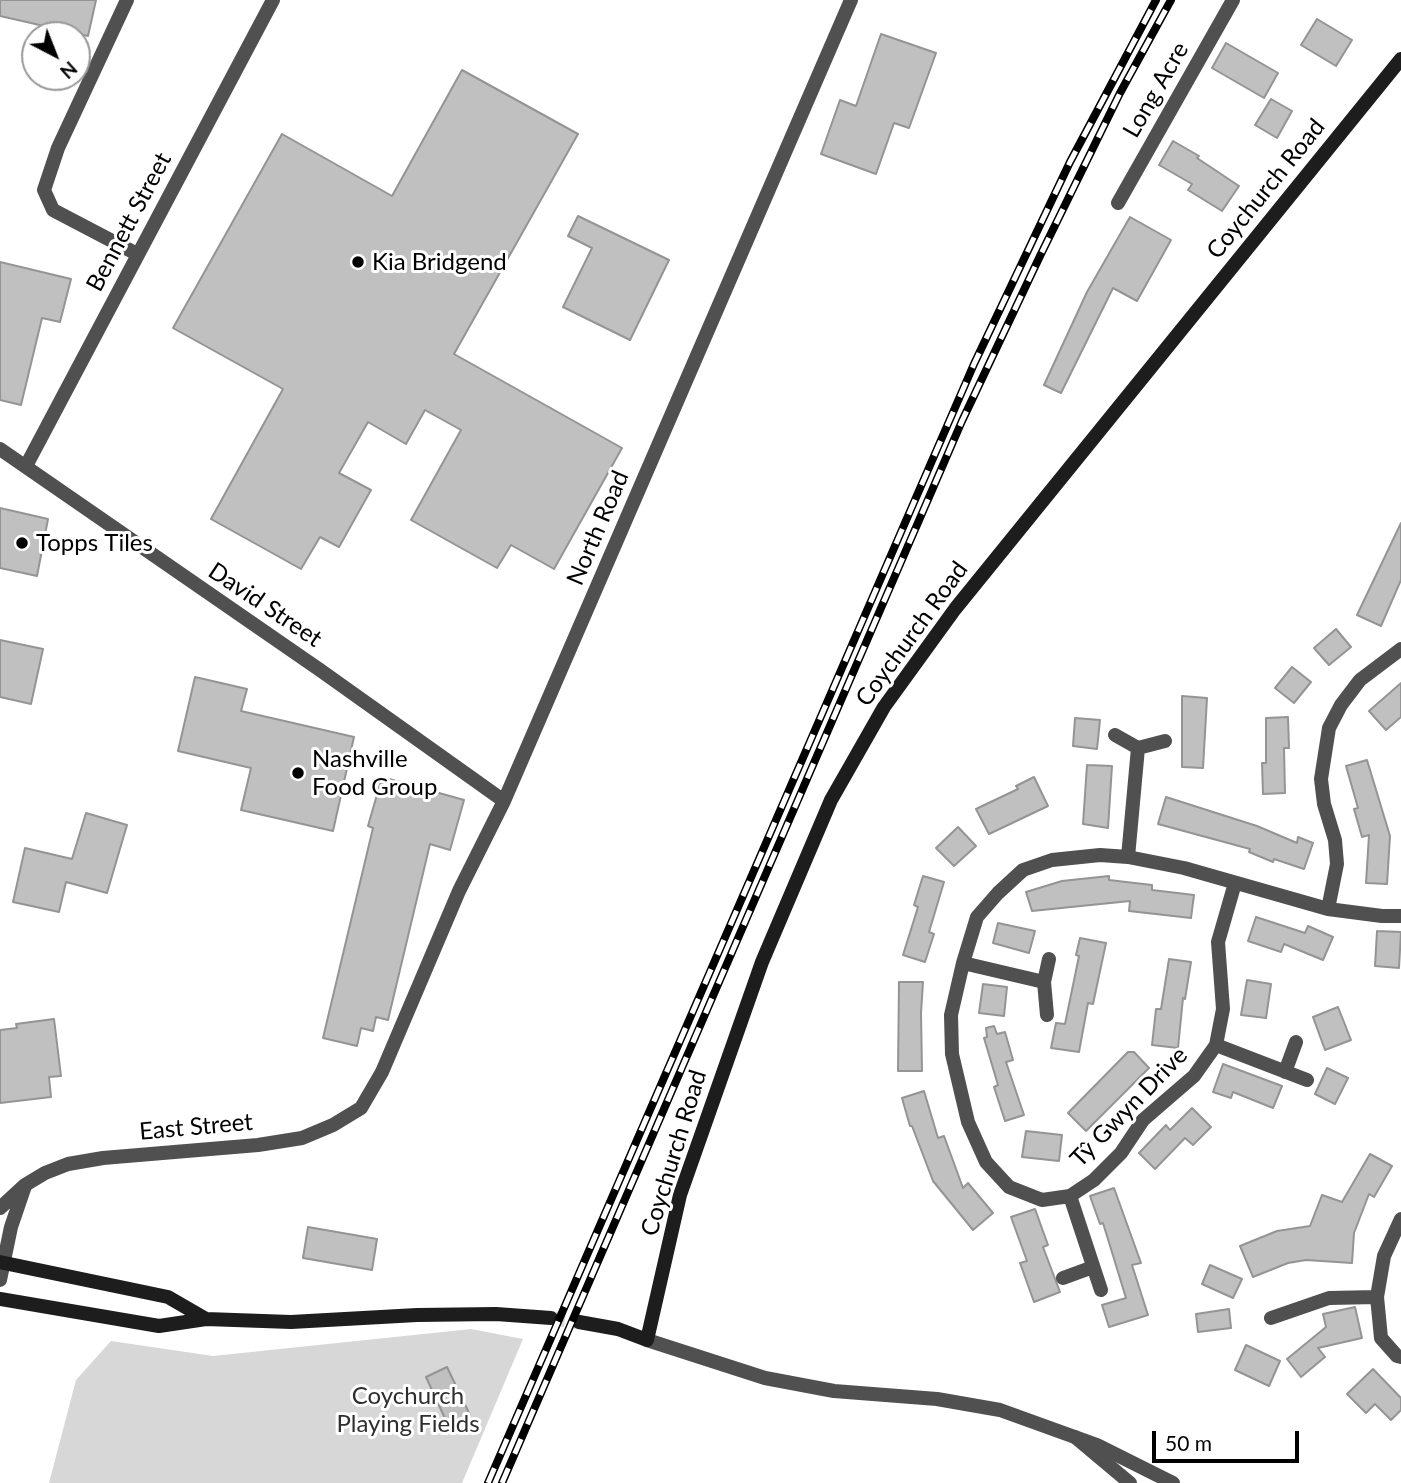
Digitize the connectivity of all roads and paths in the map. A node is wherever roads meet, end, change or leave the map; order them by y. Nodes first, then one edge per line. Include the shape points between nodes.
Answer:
1 (127, 0) edge
2 (273, 0) edge
3 (851, 0) edge
4 (1233, 0) edge
5 (1401, 59) edge
6 (1118, 203) dead end
7 (137, 254) junction
8 (0, 449) edge
9 (26, 466) junction
10 (1401, 649) edge
11 (1115, 735) dead end
12 (1165, 741) dead end
13 (1138, 748) junction
14 (503, 801) junction
15 (1128, 857) junction
16 (1236, 883) junction
17 (1328, 909) junction
18 (1401, 916) edge
19 (1049, 959) dead end
20 (963, 963) junction
21 (1044, 982) junction
22 (1047, 1015) dead end
23 (1296, 1042) dead end
24 (1216, 1045) junction
25 (382, 1072) joint
26 (1285, 1072) junction
27 (1307, 1080) dead end
28 (25, 1185) junction
29 (1070, 1196) junction
30 (0, 1208) edge
31 (1401, 1219) edge
32 (2, 1263) edge
33 (1093, 1267) junction
34 (1063, 1278) dead end
35 (0, 1280) edge
36 (1101, 1290) dead end
37 (1377, 1297) junction
38 (0, 1299) edge
39 (551, 1318) tunnel mouth
40 (1271, 1318) dead end
41 (206, 1319) junction
42 (579, 1322) tunnel mouth
43 (647, 1340) junction
44 (1401, 1357) edge
45 (1074, 1437) junction
46 (1130, 1483) edge
47 (1173, 1483) edge

1 - 7 street via 58,148 44,190 53,210
2 - 7 street, Bennett Street
3 - 14 street, North Road
4 - 6 street, Long Acre
5 - 43 main road, Coychurch Road via 963,600 884,707 831,800 762,962 680,1195
7 - 9 street, Bennett Street
8 - 9 street, David Street
9 - 14 street, David Street
10 - 17 street via 1360,680 1340,705 1329,729 1321,779 1337,864
11 - 13 street
12 - 13 street
13 - 15 street
14 - 25 street, North Road
15 - 16 street, Tŷ Gwyn Drive
15 - 20 street, Tŷ Gwyn Drive via 1052,860 1023,870 977,917
16 - 17 street, Tŷ Gwyn Drive
16 - 24 street, Tŷ Gwyn Drive via 1218,943 1223,1009
17 - 18 street, Tŷ Gwyn Drive
19 - 21 street
20 - 21 street
20 - 29 street, Tŷ Gwyn Drive via 951,1014 952,1054 977,1142 986,1161 1009,1187 1042,1200
21 - 22 street
23 - 26 street
24 - 26 street, Tŷ Gwyn Drive
24 - 29 street, Tŷ Gwyn Drive via 1194,1076 1143,1120 1121,1153
25 - 28 street, East Street via 361,1108 302,1138 103,1158 68,1164
26 - 27 street, Tŷ Gwyn Drive
28 - 30 street, East Street
28 - 32 street
29 - 33 street, Tŷ Gwyn Drive
31 - 37 street via 1384,1256
32 - 35 street
32 - 41 main road via 167,1297
33 - 34 street
33 - 36 street, Tŷ Gwyn Drive
37 - 40 street via 1329,1298
37 - 44 street via 1381,1338
38 - 41 main road via 159,1326
39 - 41 main road via 496,1314 291,1322
42 - 43 main road
43 - 45 street via 765,1378 834,1391 937,1399 1000,1410
45 - 46 street
45 - 47 street

